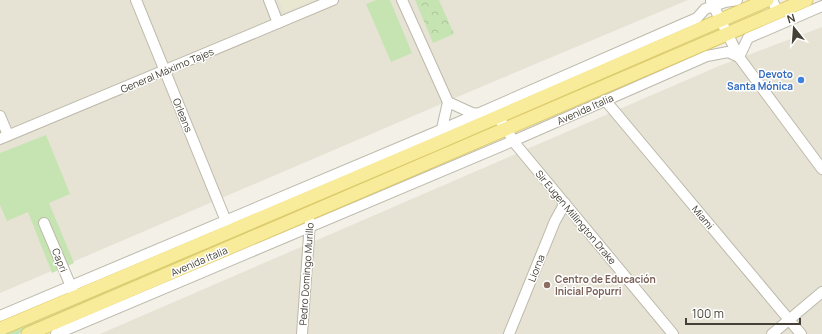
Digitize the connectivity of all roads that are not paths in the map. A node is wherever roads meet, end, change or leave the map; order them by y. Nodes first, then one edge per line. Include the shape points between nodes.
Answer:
1 (136, 0) edge
2 (269, 0) edge
3 (333, 0) edge
4 (402, 0) edge
5 (737, 0) edge
6 (768, 0) edge
7 (772, 0) edge
8 (712, 3) edge
9 (804, 5) edge
10 (822, 6) edge
11 (781, 17) junction
12 (720, 21) junction
13 (278, 23) junction
14 (726, 34) junction
15 (666, 43) junction
16 (673, 57) junction
17 (739, 57) junction
18 (165, 70) junction
19 (605, 100) junction
20 (448, 102) junction
21 (477, 114) junction
22 (0, 116) edge
23 (497, 117) junction
24 (443, 129) junction
25 (507, 129) junction
26 (4, 137) edge
27 (513, 141) junction
28 (436, 144) junction
29 (371, 165) junction
30 (822, 168) edge
31 (373, 193) junction
32 (564, 203) junction
33 (310, 213) junction
34 (44, 223) dead end
35 (228, 226) junction
36 (310, 227) junction
37 (73, 292) junction
38 (822, 292) edge
39 (38, 307) junction
40 (0, 316) edge
41 (789, 319) junction
42 (0, 329) edge
43 (28, 334) edge
44 (56, 334) edge
45 (302, 334) edge
46 (509, 334) edge
47 (673, 334) edge
48 (772, 334) edge
49 (801, 334) edge

1 - 18 street, Orleans
2 - 13 street
3 - 13 street, General Máximo Tajes
4 - 20 street
5 - 8 street, Avenida Italia
6 - 12 main road, Avenida Italia
7 - 11 street
7 - 14 main road via 734,23
8 - 12 street
8 - 21 street, Avenida Italia via 697,18
9 - 10 street, Avenida Italia
9 - 11 main road, Avenida Italia
11 - 14 main road, Avenida Italia
11 - 17 street, Avenida Italia via 748,38
12 - 14 street
12 - 15 main road, Avenida Italia
12 - 16 main road via 713,30
13 - 18 street, General Máximo Tajes
14 - 16 main road, Avenida Italia
14 - 17 street
15 - 16 street
15 - 23 main road, Avenida Italia
16 - 25 main road, Avenida Italia
17 - 19 street, Avenida Italia via 728,52 707,56
17 - 30 street
18 - 26 street, General Máximo Tajes
18 - 35 street, Orleans
19 - 27 street, Avenida Italia
19 - 41 street, Miami
20 - 21 street
20 - 24 street
21 - 23 street
21 - 24 street, Avenida Italia
22 - 26 street
23 - 25 street, Sir Eugen Millington Drake
23 - 28 main road, Avenida Italia
24 - 28 street
24 - 29 street, Avenida Italia
25 - 27 street, Sir Eugen Millington Drake
25 - 31 main road, Avenida Italia
27 - 31 street, Avenida Italia
27 - 32 street, Sir Eugen Millington Drake
28 - 29 main road, Avenida Italia
29 - 35 main road, Avenida Italia
31 - 33 main road, Avenida Italia
31 - 36 street, Avenida Italia
32 - 46 street, Liorna
32 - 47 street, Sir Eugen Millington Drake
33 - 36 street, Pedro Domingo Murillo
33 - 43 main road, Avenida Italia
34 - 37 street, Capri
35 - 37 main road, Avenida Italia
36 - 44 street, Avenida Italia
36 - 45 street, Pedro Domingo Murillo
37 - 39 main road, Avenida Italia
38 - 41 street
39 - 40 street, Avenida Italia
39 - 42 main road, Avenida Italia
41 - 48 street
41 - 49 street, Miami

